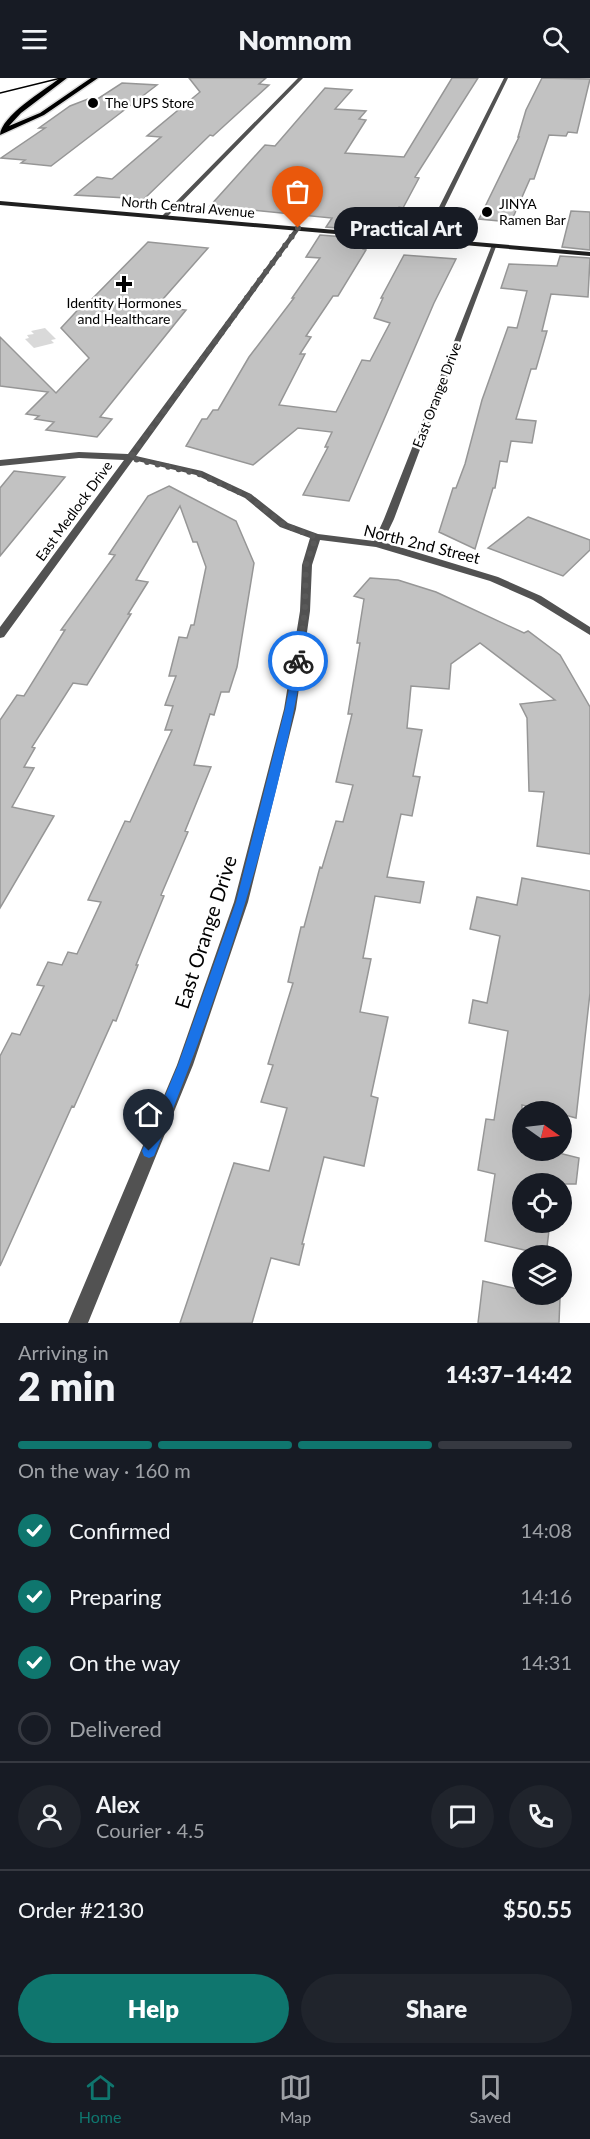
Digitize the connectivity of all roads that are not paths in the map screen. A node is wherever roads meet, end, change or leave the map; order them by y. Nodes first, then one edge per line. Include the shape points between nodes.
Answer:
1 (64, 78) edge
2 (95, 78) edge
3 (301, 78) edge
4 (506, 78) edge
5 (38, 97) junction
6 (49, 109) junction
7 (0, 133) edge
8 (0, 203) edge
9 (164, 217) junction
10 (298, 228) junction
11 (426, 239) junction
12 (495, 245) junction
13 (590, 254) edge
14 (130, 458) junction
15 (0, 462) edge
16 (316, 537) junction
17 (377, 544) junction
18 (590, 632) edge
19 (0, 635) edge
20 (78, 1323) edge

1 - 5 main road
2 - 6 main road
3 - 9 street
4 - 11 street
5 - 6 main road via 40,106
5 - 7 main road
6 - 7 main road
8 - 9 main road, North Central Avenue
9 - 10 main road, North Central Avenue
10 - 11 main road, North Central Avenue
10 - 14 street, East Medlock Drive
11 - 12 main road, North Central Avenue
12 - 13 main road, North Central Avenue
12 - 17 street, East Orange Drive
14 - 15 street, North 2nd Street via 79,455
14 - 16 street, North 2nd Street via 199,474 248,496 284,525
14 - 19 street, East Medlock Drive
16 - 17 street, North 2nd Street
16 - 20 street, East Orange Drive via 306,565 304,621 290,709 241,902 184,1065
17 - 18 street, North 2nd Street via 495,579 537,598

